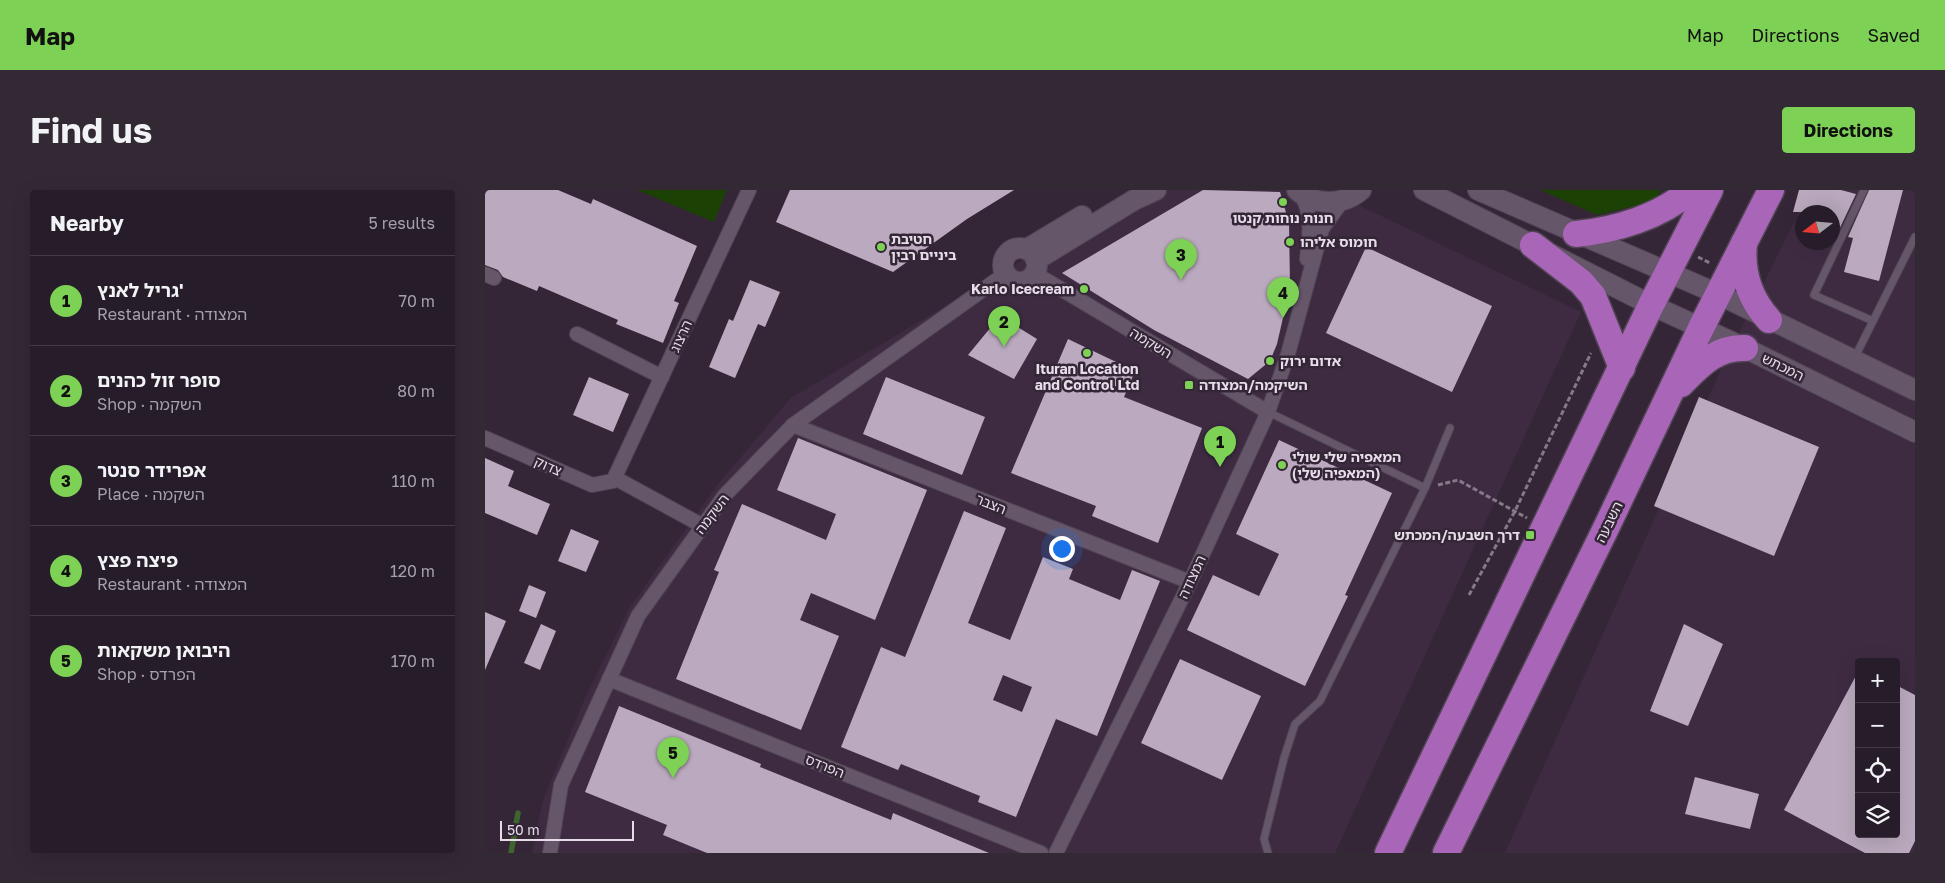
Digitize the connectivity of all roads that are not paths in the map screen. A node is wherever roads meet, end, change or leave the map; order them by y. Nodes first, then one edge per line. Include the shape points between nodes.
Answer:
1 (749, 190) edge
2 (1124, 190) edge
3 (1156, 190) edge
4 (1424, 190) edge
5 (1477, 190) edge
6 (1691, 190) edge
7 (1710, 190) edge
8 (1771, 190) edge
9 (1864, 190) edge
10 (1298, 191) edge
11 (1357, 193) edge
12 (1492, 195) edge
13 (1576, 234) junction
14 (1915, 236) edge
15 (1744, 240) junction
16 (1533, 245) junction
17 (1033, 261) junction
18 (1668, 271) junction
19 (1005, 274) junction
20 (1305, 292) junction
21 (1718, 294) junction
22 (1651, 304) junction
23 (1769, 320) junction
24 (1873, 321) junction
25 (1701, 328) junction
26 (577, 334) dead end
27 (1745, 348) junction
28 (1853, 360) junction
29 (1622, 368) junction
30 (662, 377) junction
31 (1915, 390) edge
32 (1670, 395) junction
33 (1268, 412) junction
34 (793, 425) junction
35 (1449, 428) dead end
36 (1915, 432) edge
37 (485, 438) edge
38 (614, 479) junction
39 (1425, 488) junction
40 (703, 526) junction
41 (1190, 582) junction
42 (609, 678) junction
43 (549, 853) edge
44 (1041, 853) edge
45 (1056, 853) edge
46 (1268, 853) edge
47 (1388, 853) edge
48 (1446, 853) edge

1 - 30 street, הרצוג
2 - 17 street
3 - 17 street
4 - 16 street, המכתש
5 - 12 street
6 - 13 highway via 1670,206 1649,215 1603,231
7 - 18 highway
8 - 15 highway, השבעה
9 - 24 lane via 1813,296
10 - 11 street via 1315,201 1326,202
10 - 20 street, המצודה via 1310,216
11 - 20 street, המצודה via 1322,228
12 - 13 street
13 - 18 street
14 - 24 lane
15 - 21 highway, השבעה
15 - 23 highway via 1747,282 1758,308
16 - 22 street, המכתש
16 - 29 highway via 1581,282 1593,296
17 - 19 street via 1026,281 1020,282
17 - 19 street via 1016,248 1007,253 1003,263
17 - 33 street, השקמה
18 - 21 street
18 - 22 highway
19 - 34 street, השקמה
20 - 33 street, המצודה
21 - 23 street
21 - 25 highway, השבעה
22 - 25 street, המכתש
22 - 29 highway
23 - 28 street
24 - 28 lane
25 - 27 street, המכתש
25 - 32 highway, השבעה
26 - 30 street
27 - 32 highway via 1728,349 1704,360
27 - 36 street, המכתש
28 - 31 street
29 - 47 highway
30 - 38 street, הרצוג
32 - 48 highway, השבעה
33 - 39 lane
33 - 41 street, המצודה
34 - 40 street, השקמה via 725,495
34 - 41 street, הצבר
35 - 39 lane
37 - 38 street, צדוק via 592,485
38 - 40 street
39 - 46 lane via 1320,701 1295,724 1270,810 1265,839
40 - 42 street, השקמה via 638,616
41 - 45 street, המצודה
42 - 43 street, השקמה via 561,786
42 - 44 street, הפרדס

